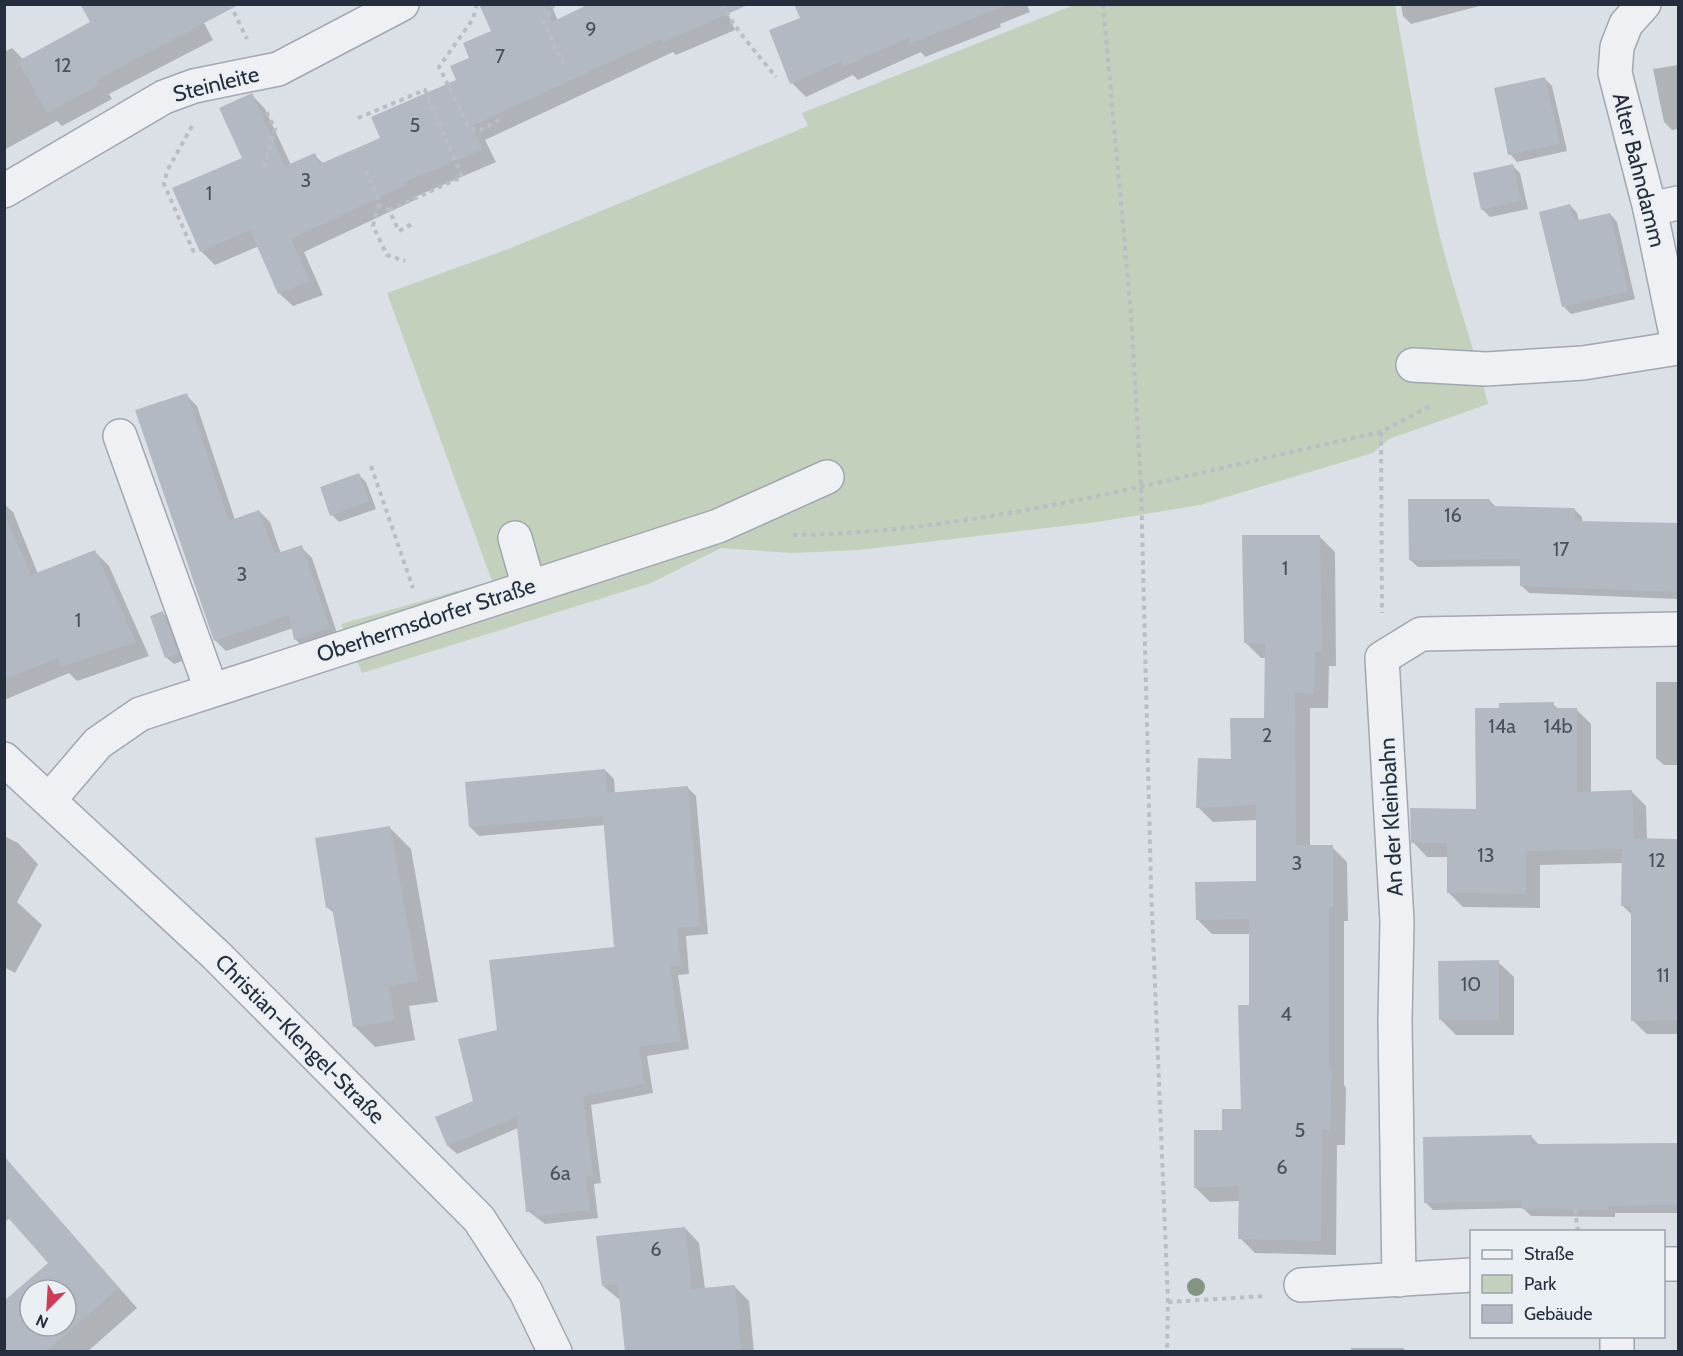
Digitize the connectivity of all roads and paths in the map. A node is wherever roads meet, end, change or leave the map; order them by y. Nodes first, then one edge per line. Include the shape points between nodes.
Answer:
1 (402, 4) edge
2 (477, 4) edge
3 (554, 4) edge
4 (722, 4) edge
5 (1103, 4) edge
6 (1644, 4) edge
7 (564, 66) dead end
8 (248, 75) junction
9 (776, 77) dead end
10 (198, 117) dead end
11 (358, 118) dead end
12 (501, 119) dead end
13 (264, 167) dead end
14 (366, 171) dead end
15 (4, 191) edge
16 (378, 204) junction
17 (1664, 206) edge
18 (389, 210) junction
19 (412, 224) dead end
20 (195, 255) dead end
21 (405, 261) dead end
22 (1678, 344) edge
23 (1678, 348) edge
24 (1413, 364) dead end
25 (120, 436) dead end
26 (371, 466) dead end
27 (827, 477) dead end
28 (1140, 485) junction
29 (844, 535) dead end
30 (515, 538) dead end
31 (529, 587) junction
32 (414, 590) dead end
33 (1678, 629) edge
34 (1382, 658) junction
35 (211, 689) junction
36 (4, 759) edge
37 (50, 799) junction
38 (1575, 1209) dead end
39 (1578, 1230) edge
40 (1470, 1275) edge
41 (1399, 1280) junction
42 (1301, 1285) joint
43 (1168, 1302) junction
44 (555, 1352) edge
45 (1167, 1352) edge

1 - 8 street, Steinleite via 278,69
2 - 12 path via 473,20 439,68 469,127 478,130
3 - 7 path via 544,23
4 - 9 path via 731,23
5 - 28 path via 1131,314
6 - 17 street, Alter Bahndamm via 1626,24 1617,47 1615,73 1635,149
8 - 13 path via 275,129
8 - 15 street, Steinleite via 194,86 164,97
10 - 20 path via 167,171 164,184
11 - 18 path via 425,90 462,177
14 - 16 path
16 - 18 path
16 - 21 path via 373,226 387,255
17 - 22 street, Alter Bahndamm
18 - 19 path via 399,231
23 - 24 street via 1583,363 1486,369
25 - 35 street
26 - 32 path
27 - 31 street, Oberhermsdorfer Straße via 718,526
28 - 29 path via 1012,513
28 - 34 path via 1381,432
28 - 43 path
30 - 31 street
31 - 35 street, Oberhermsdorfer Straße
33 - 34 street via 1421,634
34 - 41 street, An der Kleinbahn via 1397,921
35 - 37 street, Oberhermsdorfer Straße via 140,714 99,743
36 - 37 street, Christian-Klengel-Straße
37 - 44 street, Christian-Klengel-Straße via 216,955 479,1219 526,1292
38 - 39 path
40 - 41 street
41 - 42 street
42 - 43 path via 1288,1294
43 - 45 path

